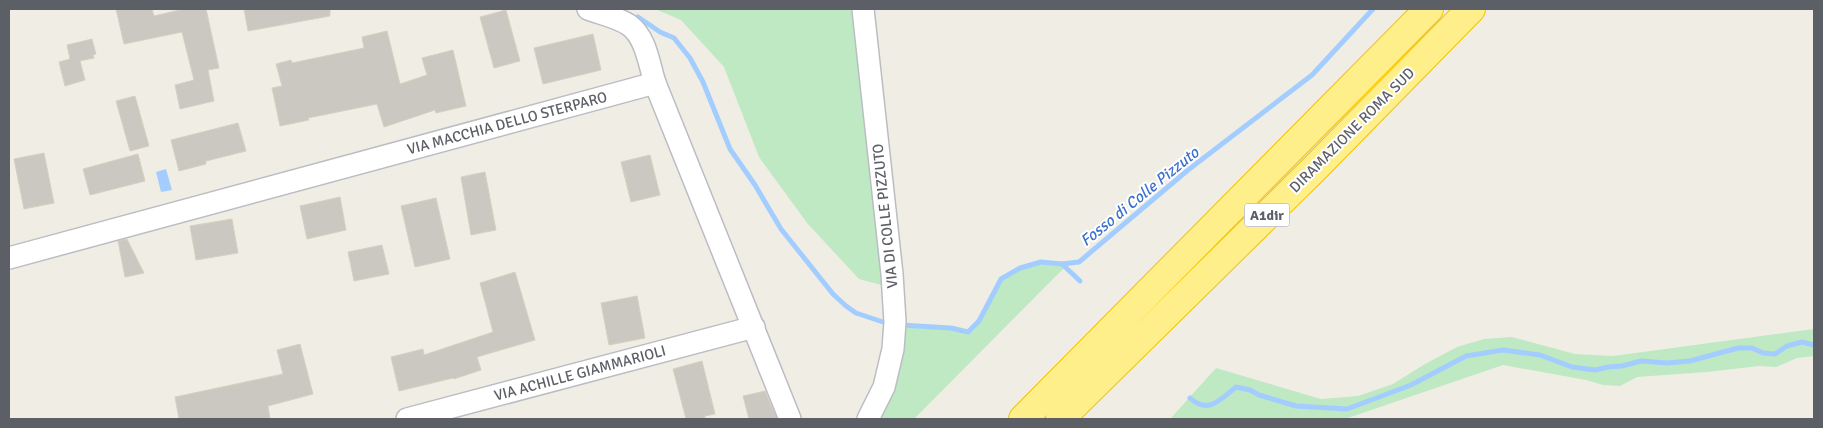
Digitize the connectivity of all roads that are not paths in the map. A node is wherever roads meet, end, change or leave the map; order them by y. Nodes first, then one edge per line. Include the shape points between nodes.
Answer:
1 (588, 9) edge
2 (863, 9) edge
3 (1429, 9) edge
4 (1471, 9) edge
5 (626, 17) edge
6 (655, 83) junction
7 (9, 258) edge
8 (754, 327) junction
9 (407, 419) edge
10 (790, 419) edge
11 (868, 419) edge
12 (1023, 419) edge
13 (1060, 419) edge

1 - 5 street
2 - 11 street, VIA DI COLLE PIZZUTO via 895,322 893,349 884,387
3 - 12 highway, DIRAMAZIONE ROMA SUD / A1dir
4 - 13 highway, DIRAMAZIONE ROMA SUD / A1dir
5 - 6 street via 641,40
6 - 7 street, VIA MACCHIA DELLO STERPARO
6 - 8 street
8 - 9 street, VIA ACHILLE GIAMMARIOLI
8 - 10 street

